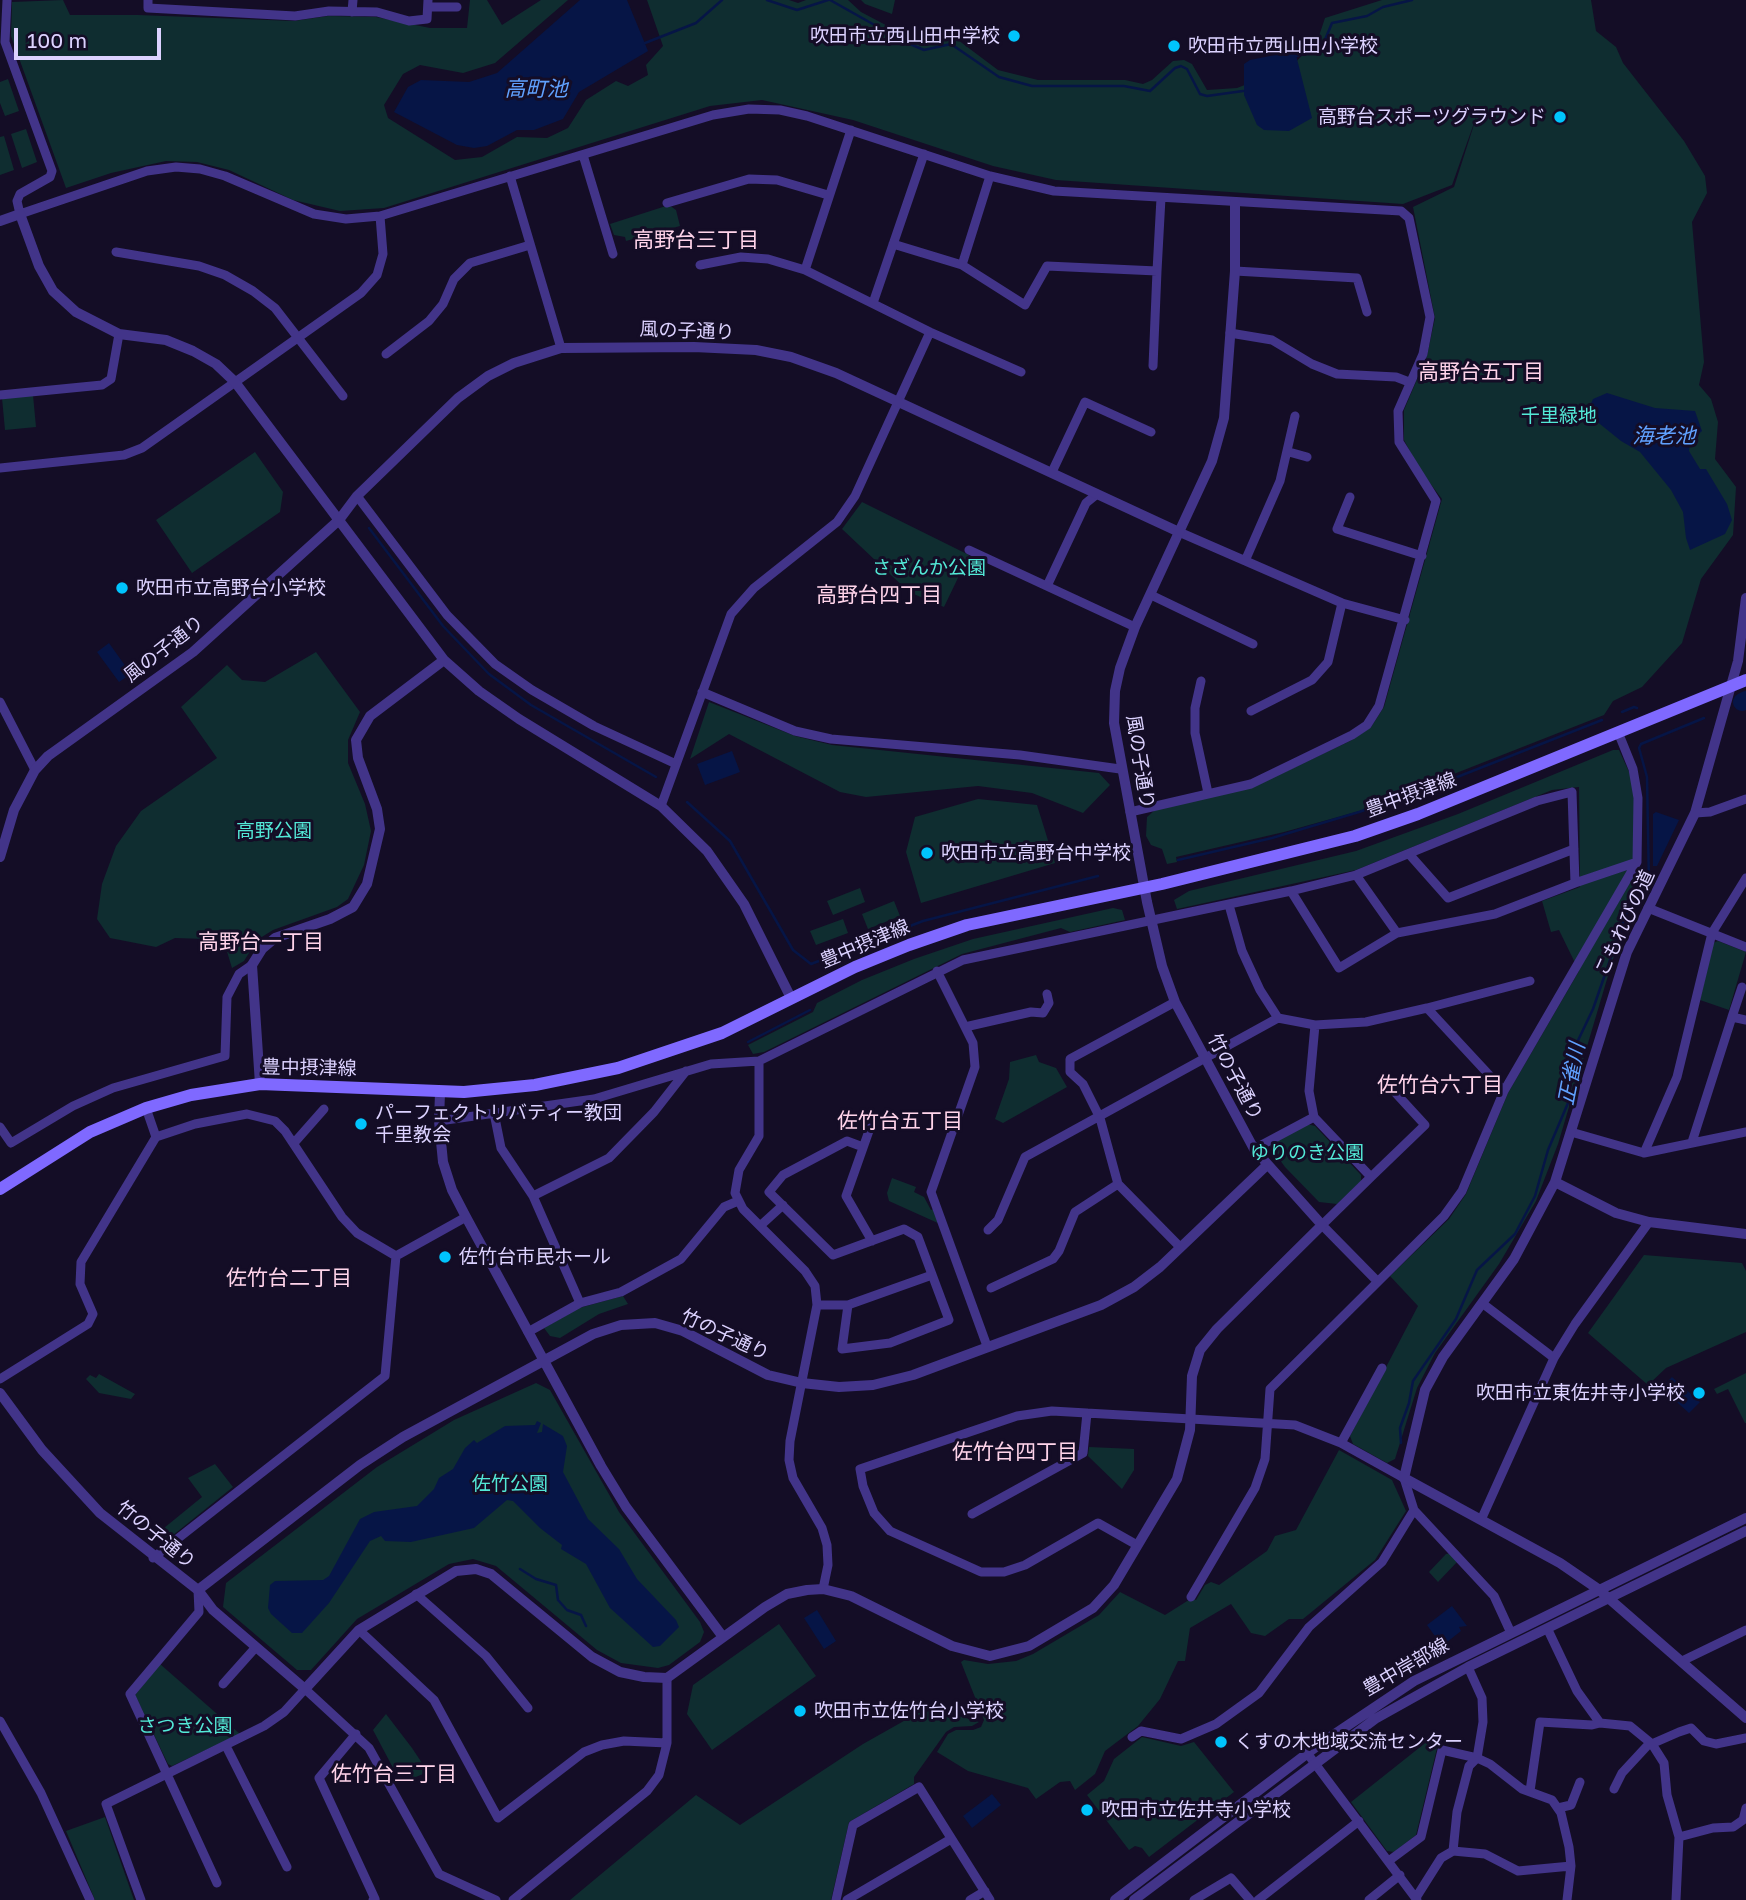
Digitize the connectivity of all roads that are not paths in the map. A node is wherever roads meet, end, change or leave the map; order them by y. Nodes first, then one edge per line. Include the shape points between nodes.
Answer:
1 (7, 0) edge
2 (148, 0) edge
3 (353, 0) edge
4 (428, 3) edge
5 (457, 7) dead end
6 (352, 12) junction
7 (851, 130) junction
8 (924, 153) junction
9 (583, 155) junction
10 (510, 176) junction
11 (990, 176) junction
12 (828, 195) junction
13 (1161, 198) junction
14 (1235, 202) junction
15 (667, 203) dead end
16 (20, 214) junction
17 (380, 216) junction
18 (0, 221) edge
19 (892, 244) junction
20 (530, 245) junction
21 (116, 253) dead end
22 (614, 254) dead end
23 (699, 265) dead end
24 (962, 265) junction
25 (805, 270) junction
26 (1157, 271) junction
27 (1235, 271) junction
28 (873, 303) junction
29 (1367, 312) dead end
30 (930, 332) junction
31 (1230, 333) junction
32 (119, 334) junction
33 (299, 338) junction
34 (561, 348) junction
35 (386, 354) dead end
36 (1153, 366) dead end
37 (1021, 372) dead end
38 (235, 382) junction
39 (1409, 382) junction
40 (0, 395) edge
41 (343, 396) dead end
42 (899, 403) junction
43 (1295, 416) dead end
44 (1151, 432) dead end
45 (1289, 452) junction
46 (1307, 457) dead end
47 (0, 468) edge
48 (1052, 472) junction
49 (1097, 494) junction
50 (357, 496) junction
51 (1350, 497) dead end
52 (339, 520) junction
53 (1179, 532) junction
54 (969, 550) dead end
55 (1422, 556) junction
56 (1245, 561) junction
57 (1047, 586) junction
58 (1151, 595) junction
59 (1746, 598) edge
60 (1342, 603) junction
61 (1405, 620) junction
62 (1135, 627) junction
63 (1253, 644) dead end
64 (444, 660) junction
65 (1746, 680) edge
66 (1201, 681) dead end
67 (1731, 687) junction
68 (702, 692) junction
69 (0, 702) edge
70 (1251, 711) dead end
71 (1618, 732) junction
72 (677, 764) junction
73 (1120, 769) junction
74 (35, 770) junction
75 (1208, 793) junction
76 (1746, 800) edge
77 (662, 806) junction
78 (1130, 812) junction
79 (1695, 813) junction
80 (1574, 849) junction
81 (1409, 854) junction
82 (0, 857) edge
83 (1637, 862) junction
84 (1356, 875) junction
85 (1746, 878) edge
86 (1575, 883) junction
87 (1144, 887) junction
88 (1291, 891) junction
89 (1230, 905) junction
90 (1648, 908) junction
91 (1151, 920) junction
92 (1397, 933) junction
93 (1712, 933) junction
94 (1746, 947) edge
95 (252, 965) junction
96 (937, 971) junction
97 (1530, 981) dead end
98 (1742, 987) dead end
99 (1047, 994) dead end
100 (791, 998) junction
101 (1175, 1002) junction
102 (1427, 1008) junction
103 (1732, 1017) junction
104 (1278, 1018) junction
105 (1746, 1020) edge
106 (1315, 1025) junction
107 (965, 1027) junction
108 (1206, 1058) junction
109 (759, 1061) junction
110 (686, 1071) junction
111 (260, 1084) junction
112 (1391, 1088) dead end
113 (1504, 1091) junction
114 (440, 1093) junction
115 (146, 1108) junction
116 (324, 1109) dead end
117 (494, 1114) junction
118 (1314, 1117) junction
119 (1100, 1118) junction
120 (439, 1121) junction
121 (0, 1127) edge
122 (870, 1128) dead end
123 (1571, 1132) junction
124 (1746, 1132) edge
125 (156, 1137) junction
126 (1692, 1142) junction
127 (293, 1143) junction
128 (863, 1147) junction
129 (1254, 1149) junction
130 (1644, 1153) junction
131 (1266, 1166) junction
132 (1371, 1177) junction
133 (1555, 1182) junction
134 (1118, 1184) junction
135 (0, 1189) edge
136 (534, 1196) junction
137 (738, 1201) junction
138 (783, 1205) junction
139 (466, 1217) junction
140 (1649, 1222) junction
141 (1322, 1225) junction
142 (760, 1226) junction
143 (988, 1230) dead end
144 (1746, 1234) edge
145 (872, 1241) junction
146 (1180, 1247) junction
147 (396, 1256) junction
148 (932, 1275) junction
149 (1377, 1281) junction
150 (991, 1288) dead end
151 (580, 1303) junction
152 (1482, 1303) junction
153 (817, 1305) junction
154 (848, 1305) junction
155 (528, 1332) junction
156 (987, 1346) junction
157 (1554, 1359) junction
158 (544, 1360) junction
159 (1382, 1368) dead end
160 (0, 1380) edge
161 (802, 1383) junction
162 (0, 1393) edge
163 (1087, 1413) junction
164 (1189, 1418) junction
165 (1268, 1422) junction
166 (1341, 1443) junction
167 (1404, 1478) junction
168 (1414, 1510) junction
169 (972, 1514) dead end
170 (1746, 1518) edge
171 (1481, 1520) junction
172 (1746, 1531) edge
173 (1137, 1545) junction
174 (153, 1558) junction
175 (823, 1589) junction
176 (1598, 1589) junction
177 (198, 1590) junction
178 (416, 1594) junction
179 (1191, 1597) dead end
180 (1611, 1598) junction
181 (1548, 1629) junction
182 (359, 1630) junction
183 (1746, 1630) edge
184 (1511, 1633) junction
185 (723, 1637) junction
186 (256, 1647) junction
187 (1682, 1661) junction
188 (1468, 1667) junction
189 (667, 1678) junction
190 (223, 1684) dead end
191 (305, 1689) junction
192 (528, 1708) dead end
193 (1746, 1718) edge
194 (0, 1721) edge
195 (1600, 1723) junction
196 (356, 1734) junction
197 (1132, 1737) dead end
198 (1746, 1738) edge
199 (667, 1743) junction
200 (1651, 1744) junction
201 (226, 1746) junction
202 (1307, 1753) junction
203 (1477, 1758) junction
204 (1315, 1763) junction
205 (168, 1774) junction
206 (1580, 1782) dead end
207 (1614, 1789) dead end
208 (1530, 1791) junction
209 (1558, 1808) junction
210 (1746, 1808) edge
211 (1359, 1821) junction
212 (1679, 1836) junction
213 (951, 1839) junction
214 (1452, 1852) junction
215 (1390, 1860) junction
216 (1571, 1866) junction
217 (286, 1867) dead end
218 (1400, 1875) junction
219 (217, 1883) dead end
220 (988, 1896) edge
221 (1417, 1898) edge
222 (90, 1900) edge
223 (141, 1900) edge
224 (374, 1900) edge
225 (496, 1900) edge
226 (513, 1900) edge
227 (836, 1900) edge
228 (847, 1900) edge
229 (970, 1900) edge
230 (1115, 1900) edge
231 (1134, 1900) edge
232 (1194, 1900) edge
233 (1250, 1900) edge
234 (1258, 1900) edge
235 (1369, 1900) edge
236 (1567, 1900) edge
237 (1676, 1900) edge

1 - 16 street via 5,41 52,171 50,177 20,194
2 - 6 street via 148,8 295,16
3 - 6 street
4 - 5 street
4 - 6 street via 427,19 409,21 377,12
7 - 8 street
7 - 9 street via 780,110 749,109 713,115
7 - 12 street
8 - 11 street
8 - 19 street
9 - 10 street
9 - 22 street
10 - 17 street
10 - 20 street
11 - 13 street via 1054,191
11 - 24 street
12 - 15 street via 777,180 749,179
12 - 25 street
13 - 14 street
13 - 26 street
14 - 27 street
14 - 39 street via 1401,211 1409,218 1430,317 1423,354
16 - 17 street via 147,171 176,167 225,176 314,214 346,219
16 - 18 street
16 - 32 street via 53,291 76,312
17 - 33 street via 383,254 377,275 361,293
19 - 24 street
19 - 28 street
20 - 34 street
20 - 35 street via 470,263 454,279 429,321
21 - 33 street via 199,266 225,275 275,308
23 - 25 street via 740,257 768,259
24 - 26 street via 1025,305 1047,266
25 - 28 street
26 - 36 street
27 - 29 street via 1357,278
27 - 31 street
28 - 30 street
30 - 37 street
30 - 42 street
31 - 39 street via 1272,340 1337,374 1396,377
31 - 53 street via 1224,418 1212,461
32 - 38 street via 166,340 193,351
32 - 40 street via 111,379 102,385
33 - 38 street
33 - 41 street
34 - 42 street, 風の子通り via 756,350 836,373
34 - 50 street, 風の子通り via 488,376 458,398
38 - 47 street via 142,448 124,455
38 - 52 street
39 - 55 street via 1398,411 1399,442 1436,501
42 - 48 street, 風の子通り
42 - 68 street via 855,496 837,522 754,588 732,614
43 - 45 street
44 - 48 street via 1085,402
45 - 46 street
45 - 56 street
48 - 49 street, 風の子通り
49 - 53 street, 風の子通り
49 - 57 street via 1086,503
50 - 52 street, 風の子通り
50 - 72 street via 447,615 495,664 594,726
51 - 55 street via 1337,529
52 - 64 street
52 - 74 street, 風の子通り via 193,652 79,732
53 - 56 street
53 - 58 street, 風の子通り
54 - 57 street
55 - 61 street
56 - 60 street
57 - 62 street
58 - 62 street, 風の子通り
58 - 63 street
59 - 67 street, こもれびの道
60 - 61 street
60 - 70 street via 1328,662 1312,680
61 - 75 street via 1379,706 1367,724 1251,784
62 - 73 street, 風の子通り via 1115,691
64 - 77 street via 519,719
64 - 95 street via 370,716 356,740 380,829 367,884 354,907 275,938
65 - 67 main road, 豊中摂津線
66 - 75 street via 1195,733
67 - 71 main road, 豊中摂津線
67 - 79 street, こもれびの道
68 - 72 street
68 - 73 street via 795,730 831,739 1020,755
69 - 74 street
71 - 83 street via 1633,769 1638,798
71 - 87 main road, 豊中摂津線 via 1355,836
72 - 77 street
73 - 78 street, 風の子通り
74 - 82 street, 風の子通り via 14,810
75 - 78 street
76 - 79 street
77 - 100 street via 707,851 744,904
78 - 87 street, 風の子通り
79 - 90 street, こもれびの道
80 - 81 street via 1448,898
80 - 81 street via 1572,792 1537,801
80 - 86 street
81 - 84 street
83 - 86 street
83 - 113 street
84 - 88 street
84 - 92 street
85 - 93 street
86 - 92 street via 1495,914
87 - 91 street, 竹の子通り
87 - 100 main road, 豊中摂津線 via 967,925 855,967
88 - 89 street
88 - 92 street via 1339,968
89 - 91 street
89 - 104 street via 1241,951
90 - 93 street
90 - 123 street, こもれびの道 via 1613,990
91 - 96 street via 963,960
91 - 101 street, 竹の子通り
93 - 94 street
93 - 130 street via 1677,1077
95 - 111 street
95 - 121 street via 239,975 227,997 225,1056 113,1088 11,1143
96 - 107 street
96 - 109 street
97 - 102 street
98 - 103 street
99 - 107 street via 1049,1003 1043,1013
100 - 114 main road, 豊中摂津線 via 690,1046 618,1068 535,1085
101 - 108 street, 竹の子通り
101 - 119 street via 1070,1059 1070,1072 1083,1084
102 - 106 street via 1366,1022
102 - 113 street
103 - 105 street
103 - 126 street
104 - 106 street
104 - 108 street
106 - 118 street via 1309,1091
107 - 156 street via 973,1043 975,1068 927,1190
108 - 119 street
108 - 129 street, 竹の子通り
109 - 110 street via 711,1064
109 - 137 street via 759,1136 734,1182
110 - 117 street via 594,1099
110 - 136 street via 609,1158
111 - 114 main road, 豊中摂津線
111 - 115 main road, 豊中摂津線
112 - 132 street via 1425,1125
113 - 149 street via 1462,1191 1444,1216
114 - 120 street
115 - 125 street
115 - 135 main road, 豊中摂津線 via 90,1132
116 - 127 street
117 - 120 street
117 - 136 street via 501,1148
118 - 129 street
118 - 132 street
119 - 134 street
119 - 143 street via 1026,1157 998,1220
120 - 139 street via 443,1162
122 - 128 street
123 - 130 street
123 - 133 street, こもれびの道
124 - 126 street
125 - 127 street via 247,1114 275,1121
125 - 160 street via 81,1262 80,1284 93,1314 88,1324
126 - 130 street
127 - 147 street via 342,1217 357,1233
128 - 138 street via 847,1141 783,1175 769,1192
128 - 145 street via 846,1196
129 - 131 street, 竹の子通り
131 - 141 street
131 - 146 street, 竹の子通り
132 - 141 street
133 - 140 street via 1616,1213
133 - 152 street, こもれびの道 via 1514,1259
134 - 146 street
134 - 150 street via 1074,1212 1064,1253
136 - 151 street
137 - 142 street
137 - 151 street via 724,1207 681,1259 621,1292
138 - 142 street
138 - 145 street via 833,1255
139 - 147 street
139 - 155 street
140 - 144 street
140 - 157 street
141 - 149 street
141 - 164 street via 1200,1350 1192,1376
142 - 153 street via 805,1271 815,1286
145 - 148 street via 904,1229 918,1237
146 - 156 street, 竹の子通り via 1134,1287 1101,1305
147 - 174 street via 385,1376
148 - 154 street
148 - 154 street via 949,1320 890,1343 842,1349
149 - 165 street via 1270,1389
151 - 155 street
152 - 157 street
152 - 167 street, こもれびの道 via 1425,1390
153 - 154 street
153 - 161 street
155 - 158 street
156 - 161 street, 竹の子通り via 913,1376 873,1385
157 - 171 street
158 - 161 street, 竹の子通り via 593,1334 621,1325 655,1323 683,1331 768,1374
158 - 177 street, 竹の子通り via 371,1458
158 - 185 street via 626,1507
159 - 166 street
161 - 175 street via 789,1460 793,1478 827,1545
162 - 174 street, 竹の子通り via 83,1496
163 - 164 street
163 - 169 street via 1083,1452
163 - 173 street via 1052,1410 1017,1416 860,1469 863,1486 874,1513 890,1531 981,1572 1004,1572 1025,1565 1098,1522
164 - 165 street
164 - 173 street via 1177,1479
165 - 166 street via 1295,1425
165 - 179 street via 1265,1460 1255,1488
166 - 167 street
167 - 168 street
167 - 171 street
168 - 184 street via 1494,1596
168 - 197 street via 1382,1562 1309,1627 1259,1693 1216,1724 1181,1739 1141,1731
170 - 176 street, 豊中岸部線
171 - 176 street
172 - 180 street, 豊中岸部線
173 - 175 street via 1114,1585 1093,1608 1029,1646 990,1656 952,1646 851,1597
174 - 177 street, 竹の子通り
175 - 185 street via 788,1594
176 - 180 street
176 - 184 street, 豊中岸部線
177 - 186 street via 213,1610
177 - 205 street via 199,1612 130,1694
178 - 182 street
178 - 189 street via 456,1571 476,1569 491,1574 592,1657 620,1672
178 - 192 street via 486,1656
180 - 181 street, 豊中岸部線
180 - 187 street
181 - 188 street, 豊中岸部線
181 - 195 street via 1577,1691
182 - 191 street
182 - 199 street via 434,1700 498,1818 584,1752 624,1741
183 - 187 street
184 - 202 street, 豊中岸部線 via 1414,1681
185 - 189 street
186 - 190 street
186 - 191 street
187 - 193 street
188 - 203 street via 1482,1698
188 - 204 street, 豊中岸部線 via 1375,1719
189 - 199 street
191 - 196 street
191 - 201 street via 284,1712
194 - 222 street via 41,1793
195 - 200 street via 1630,1726
195 - 208 street via 1540,1722
196 - 224 street via 318,1778
196 - 225 street via 379,1761 439,1874
198 - 200 street via 1716,1744 1704,1741 1691,1728
199 - 226 street via 659,1775 647,1791
200 - 207 street via 1622,1773
200 - 212 street via 1664,1763 1667,1795
201 - 205 street
201 - 217 street
202 - 204 street
202 - 230 street, 豊中岸部線
203 - 208 street
203 - 214 street via 1469,1766 1462,1791
203 - 215 street via 1442,1750 1421,1837
204 - 211 street
204 - 231 street, 豊中岸部線
205 - 219 street
205 - 223 street via 106,1804
206 - 209 street via 1571,1805
208 - 209 street via 1552,1800
209 - 216 street
210 - 212 street via 1743,1820 1733,1827
211 - 215 street
211 - 234 street
212 - 237 street
213 - 220 street
213 - 227 street via 919,1787 853,1825
213 - 228 street
214 - 216 street via 1485,1854 1518,1871
214 - 221 street via 1441,1858
215 - 218 street
216 - 236 street
218 - 221 street
218 - 235 street
220 - 229 street
232 - 233 street via 1231,1878

